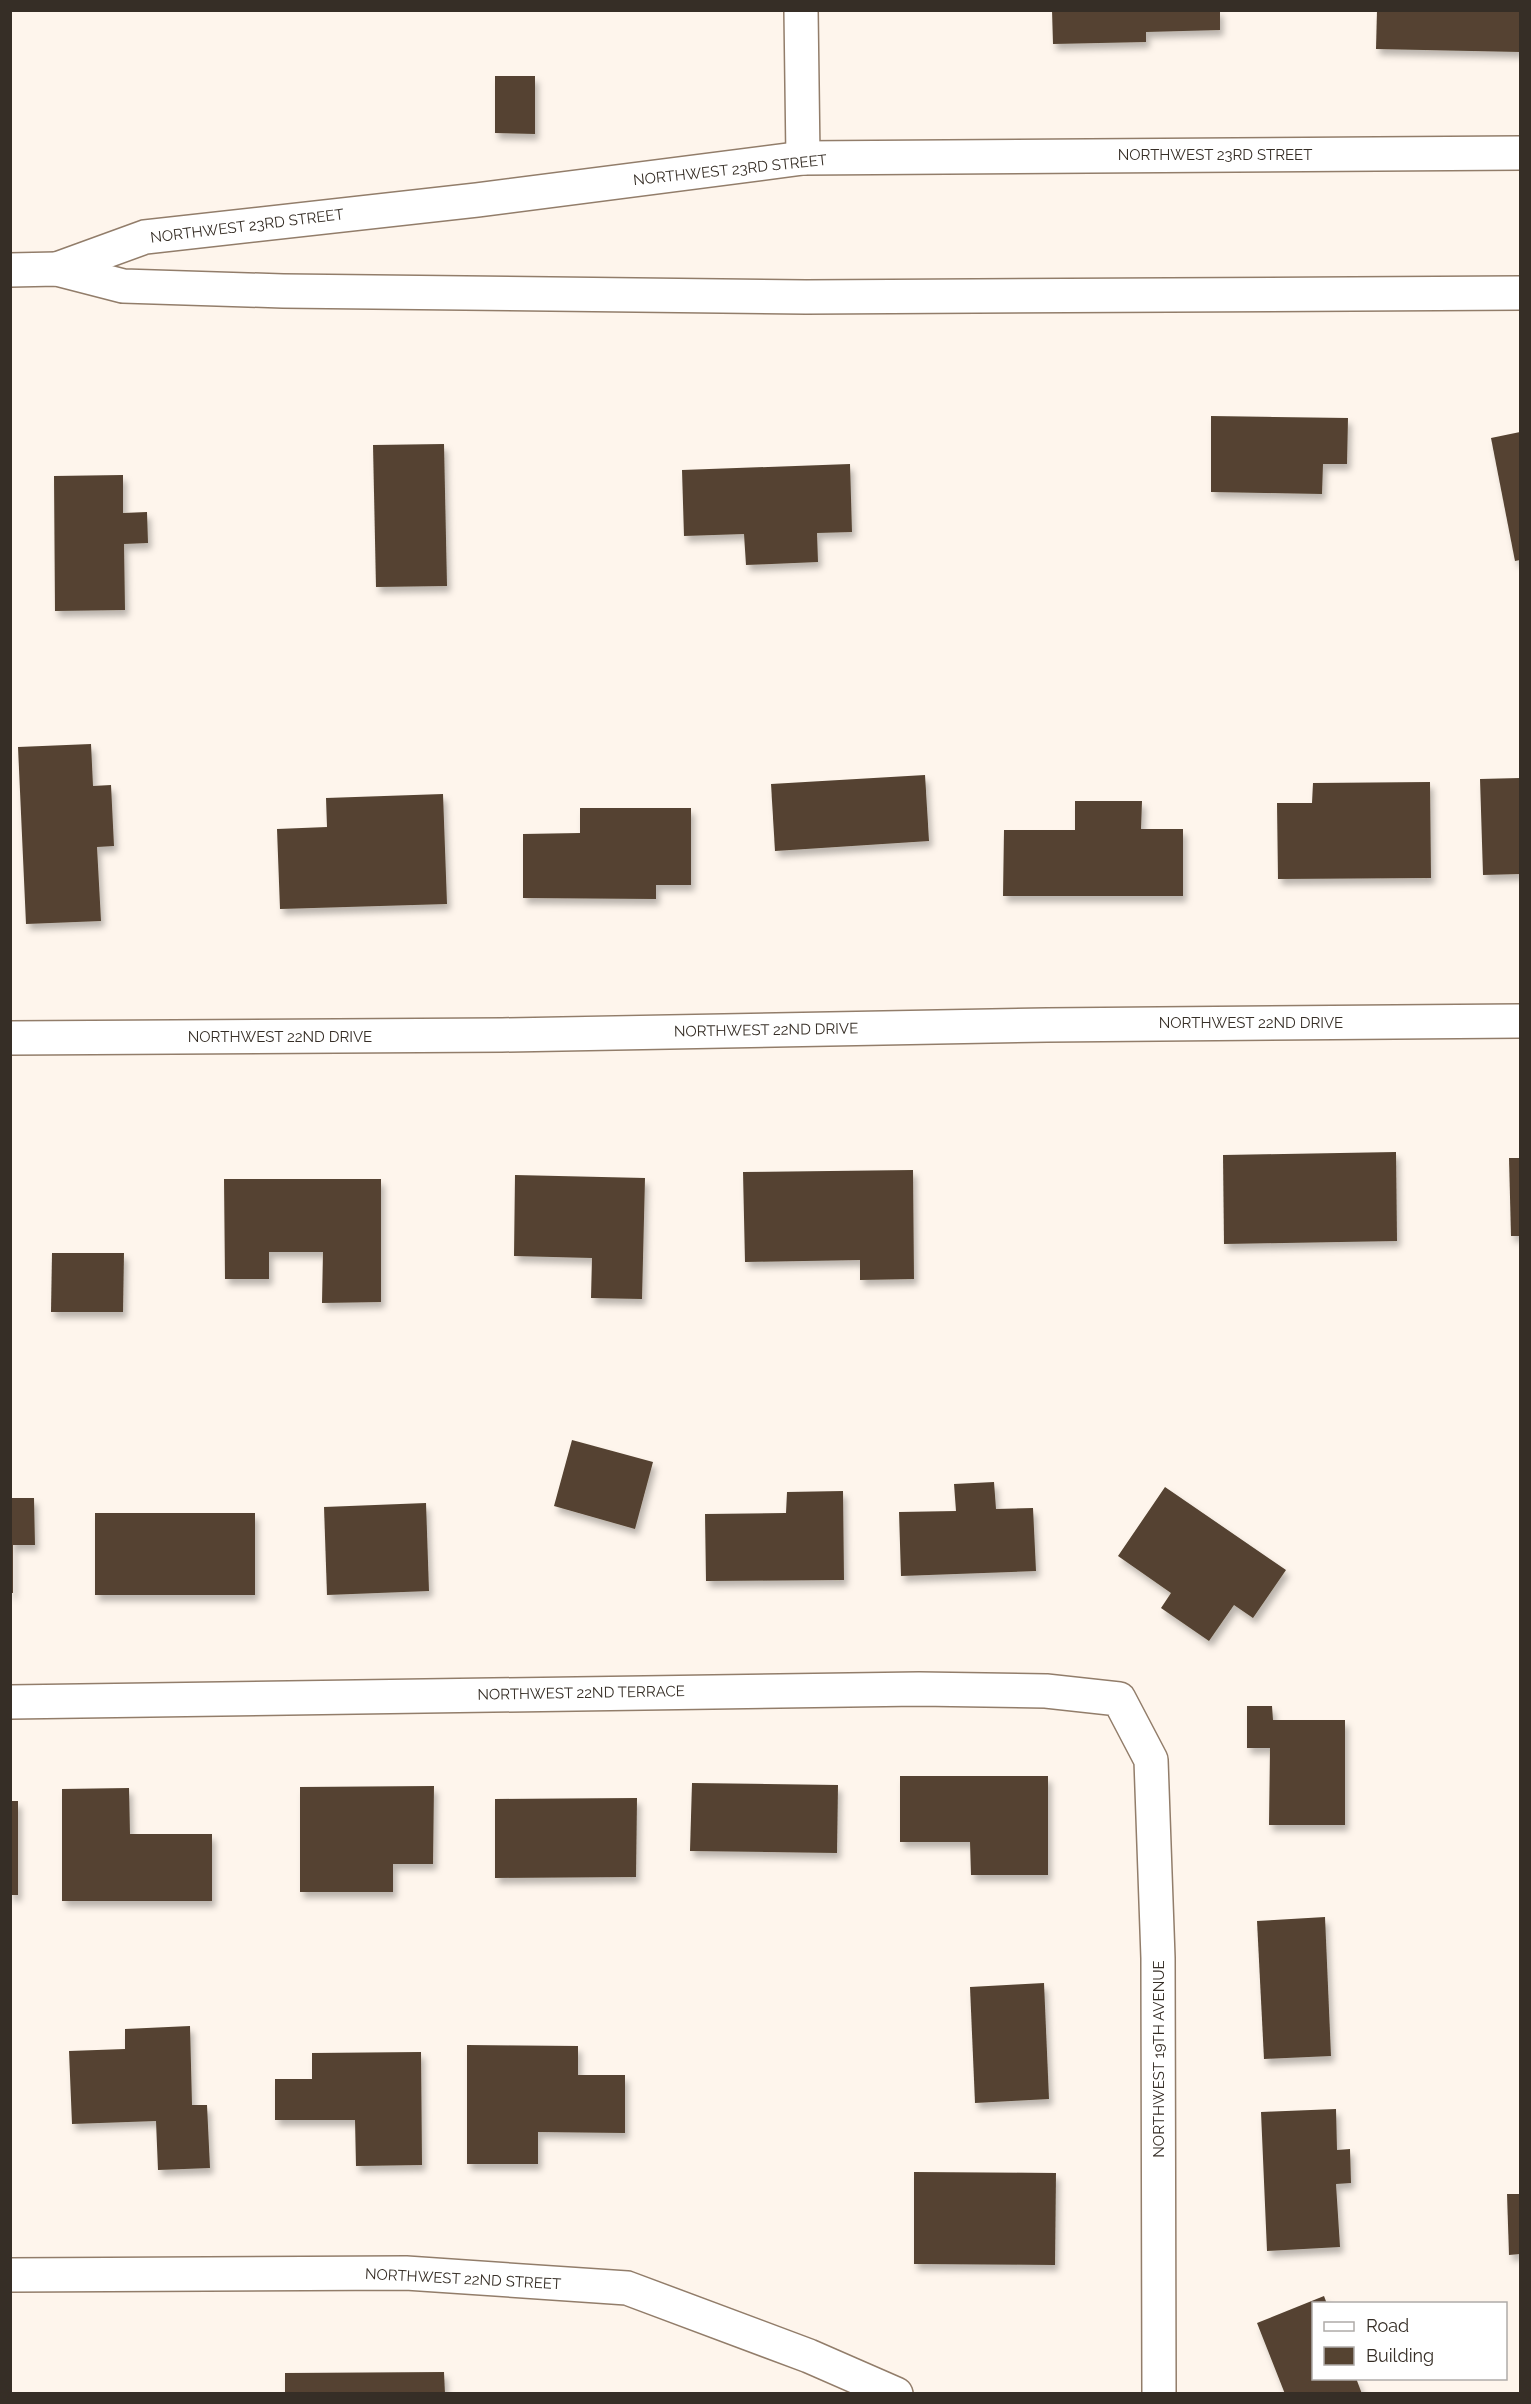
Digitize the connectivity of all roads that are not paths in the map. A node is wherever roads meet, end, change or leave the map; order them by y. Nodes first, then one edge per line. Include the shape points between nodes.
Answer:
1 (801, 10) edge
2 (1521, 153) edge
3 (804, 158) junction
4 (57, 269) junction
5 (10, 270) edge
6 (1521, 293) edge
7 (1521, 1021) edge
8 (10, 1038) edge
9 (10, 1702) edge
10 (1134, 1728) joint
11 (10, 2275) edge
12 (896, 2394) edge
13 (1159, 2394) edge

1 - 3 street
2 - 3 street, NORTHWEST 23RD STREET
3 - 4 street, NORTHWEST 23RD STREET via 145,237
4 - 5 street, NORTHWEST 23RD STREET
4 - 6 street, NORTHWEST 23RD STREET via 123,286 283,291 806,297
7 - 8 street, NORTHWEST 22ND DRIVE
9 - 10 street, NORTHWEST 22ND TERRACE via 1046,1691 1119,1699
10 - 13 street, NORTHWEST 19TH AVENUE via 1150,1760 1158,1958
11 - 12 street, NORTHWEST 22ND STREET via 406,2273 627,2288 809,2356

